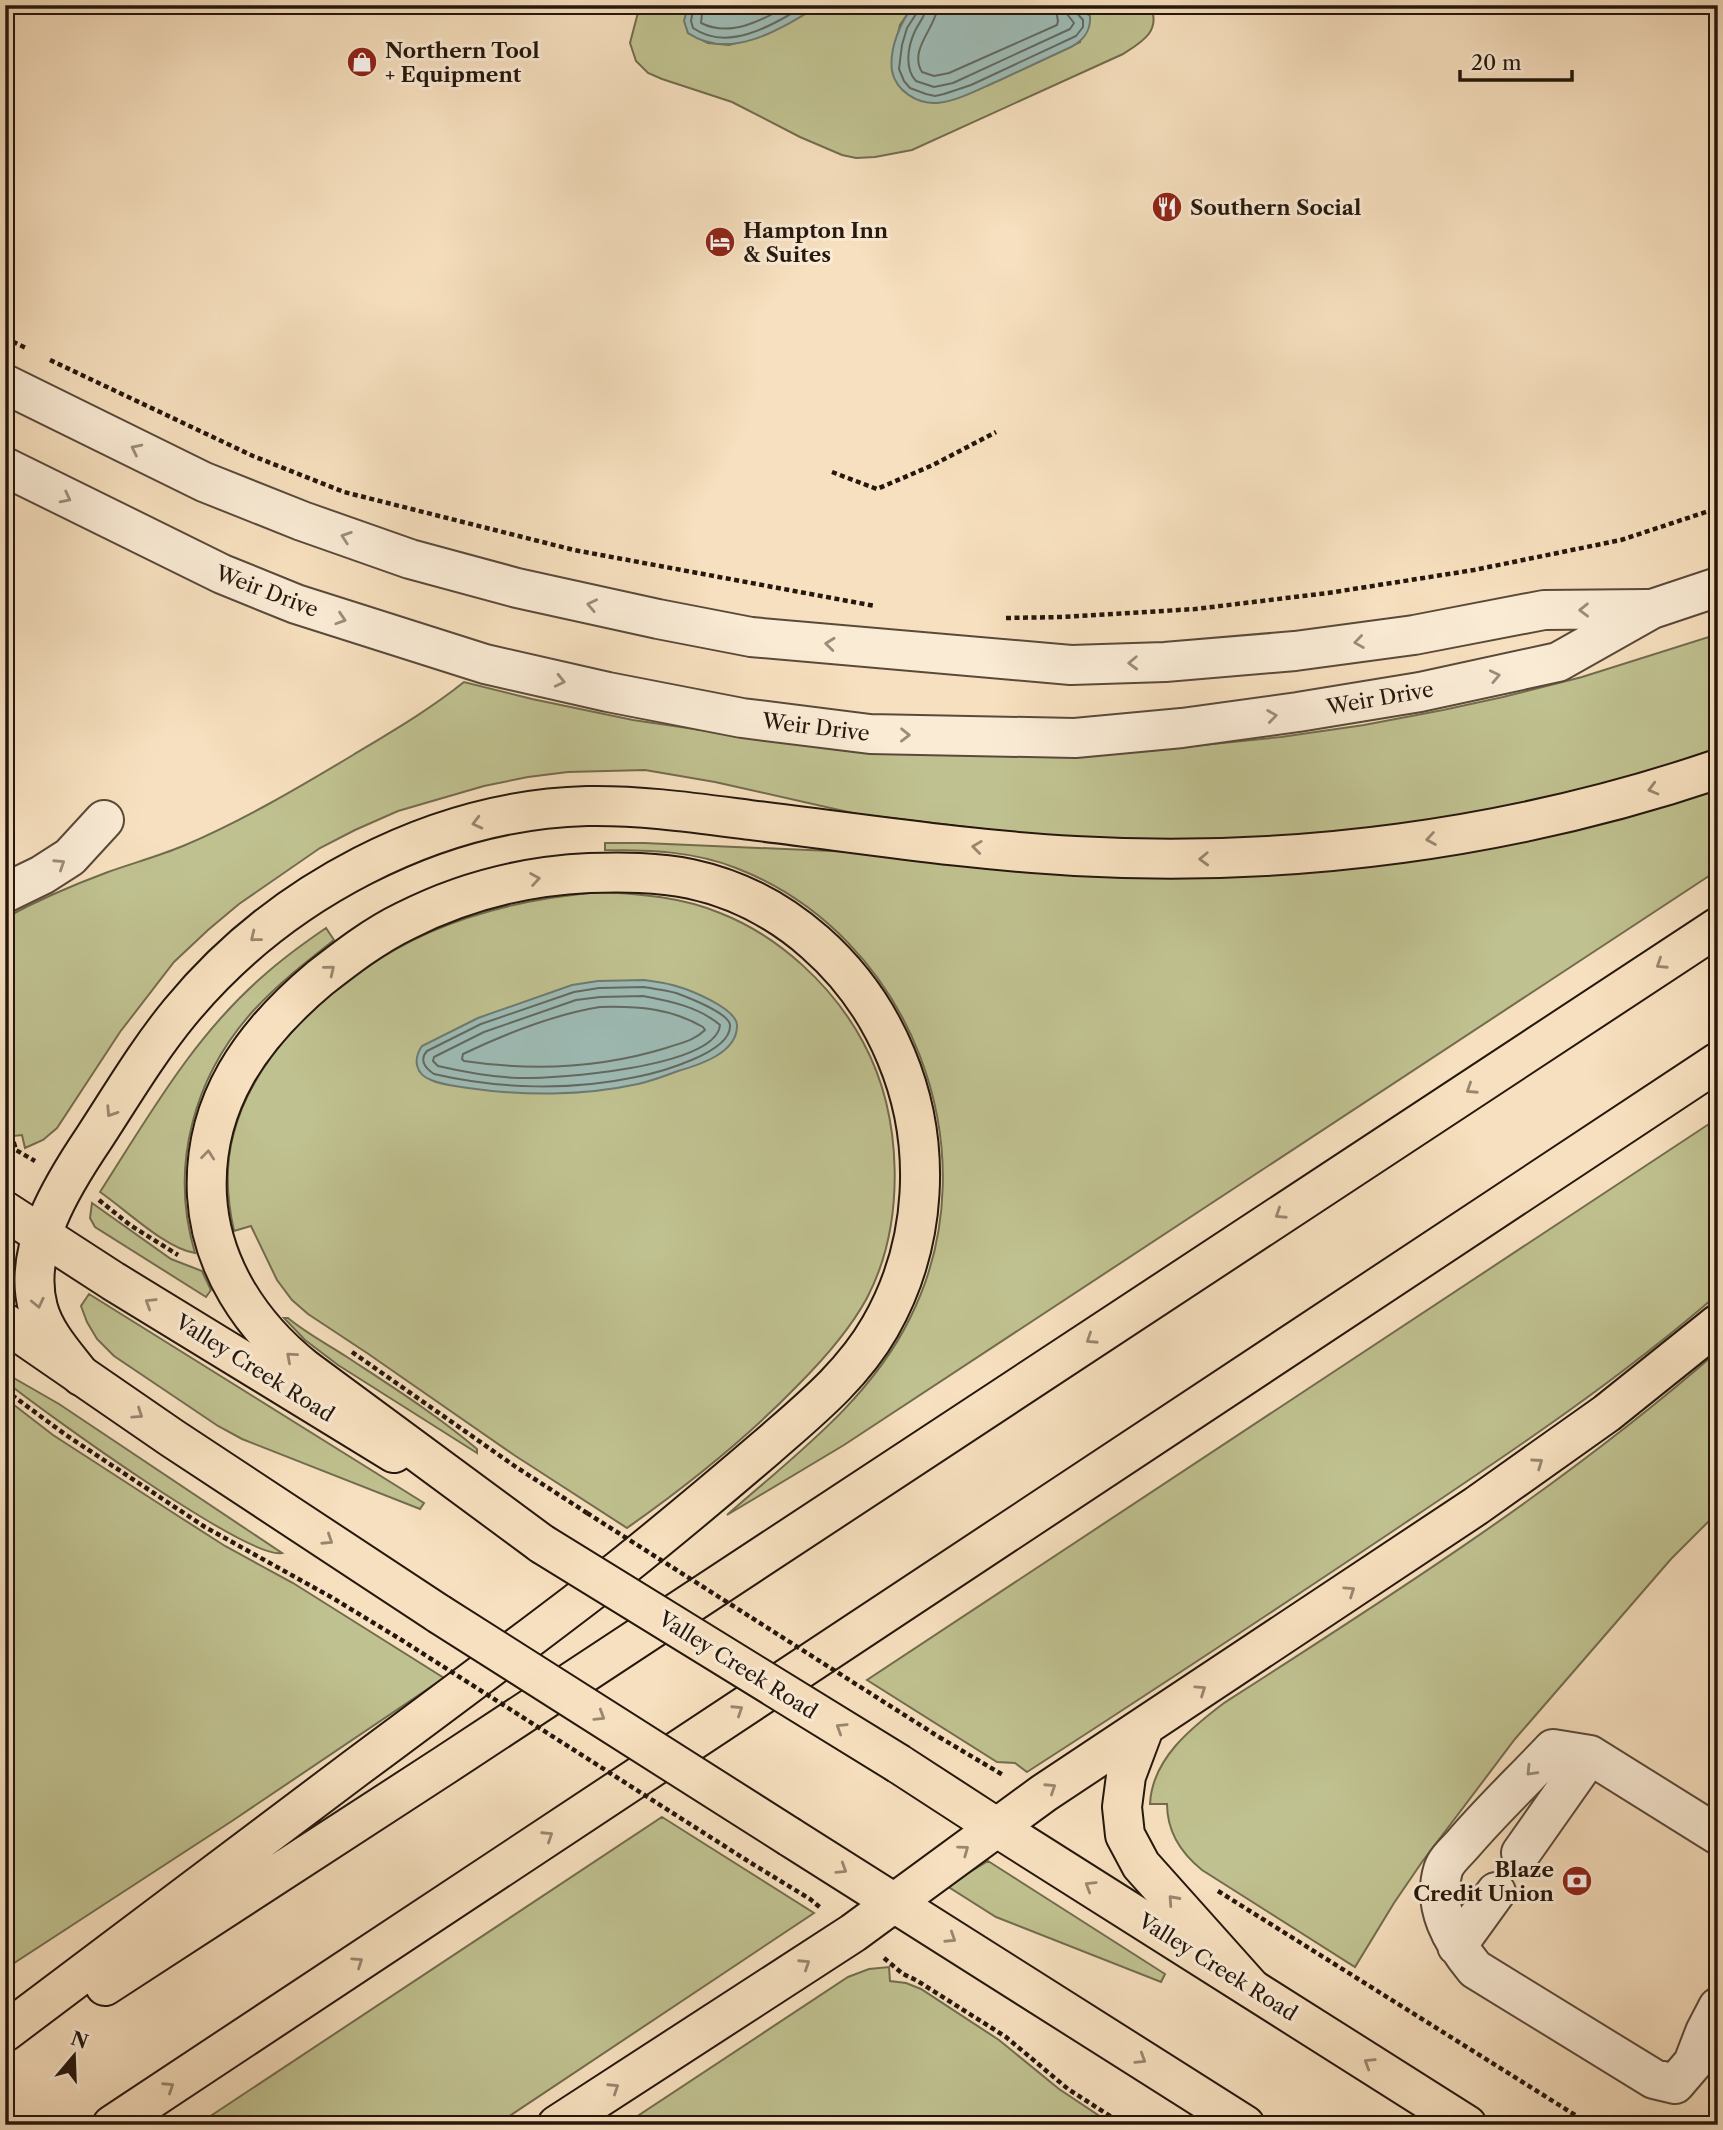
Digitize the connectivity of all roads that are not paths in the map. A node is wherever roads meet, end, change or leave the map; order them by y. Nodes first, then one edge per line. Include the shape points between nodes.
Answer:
1 (5, 384) edge
2 (5, 467) edge
3 (1718, 587) edge
4 (1652, 609) junction
5 (1718, 769) edge
6 (104, 820) dead end
7 (5, 893) edge
8 (1718, 927) edge
9 (1718, 1062) edge
10 (5, 1211) edge
11 (43, 1236) junction
12 (5, 1324) edge
13 (1718, 1324) edge
14 (82, 1376) junction
15 (542, 1544) junction
16 (1144, 1728) junction
17 (1590, 1755) junction
18 (996, 1827) junction
19 (1718, 1835) edge
20 (1521, 1853) dead end
21 (1496, 1892) dead end
22 (894, 1901) junction
23 (1457, 1946) junction
24 (1251, 1987) junction
25 (1718, 2007) edge
26 (5, 2032) edge
27 (5, 2050) edge
28 (112, 2125) edge
29 (557, 2125) edge
30 (1245, 2125) edge
31 (1467, 2125) edge

4 -> 1 street, Weir Drive via 1544,610 1414,635 1165,663 1071,665 751,636 517,588 410,559 204,482
2 -> 4 street, Weir Drive via 222,574 296,604 473,660 729,715 870,734 1075,737 1298,712 1558,662
3 - 4 street, Weir Drive
5 -> 11 main road via 1568,811 1457,835 1349,850 1245,857 1136,859 1032,854 705,814 593,806 554,808 467,825 423,840 319,891 253,938 201,988 163,1034 66,1180
7 -> 6 street via 70,858
8 -> 27 main road
28 -> 9 main road
10 - 11 main road, Valley Creek Road
11 -> 14 main road via 35,1275 38,1309 52,1338
15 -> 11 main road, Valley Creek Road
12 - 14 main road
16 -> 13 main road via 1556,1451
14 -> 22 main road, bridge via 439,1614
18 -> 15 main road, Valley Creek Road, bridge
15 -> 26 main road via 286,1354 247,1307 224,1271 211,1231 206,1179 210,1139 228,1088 268,1028 315,982 404,921 509,883 635,872 687,878 765,907 827,953 853,982 890,1042 906,1085 921,1161 911,1250 885,1318 857,1362 826,1395 606,1580
18 -> 16 main road
24 -> 16 main road via 1141,1866 1125,1835 1126,1776
17 - 19 street
17 - 20 street
17 -> 23 street via 1553,1749 1443,1867 1443,1916
22 -> 18 main road
24 -> 18 main road, Valley Creek Road
21 - 23 street
29 -> 22 main road via 853,1933
22 -> 30 main road
23 - 25 street via 1475,1969 1654,2079 1675,2084 1693,2063
31 -> 24 main road, Valley Creek Road

